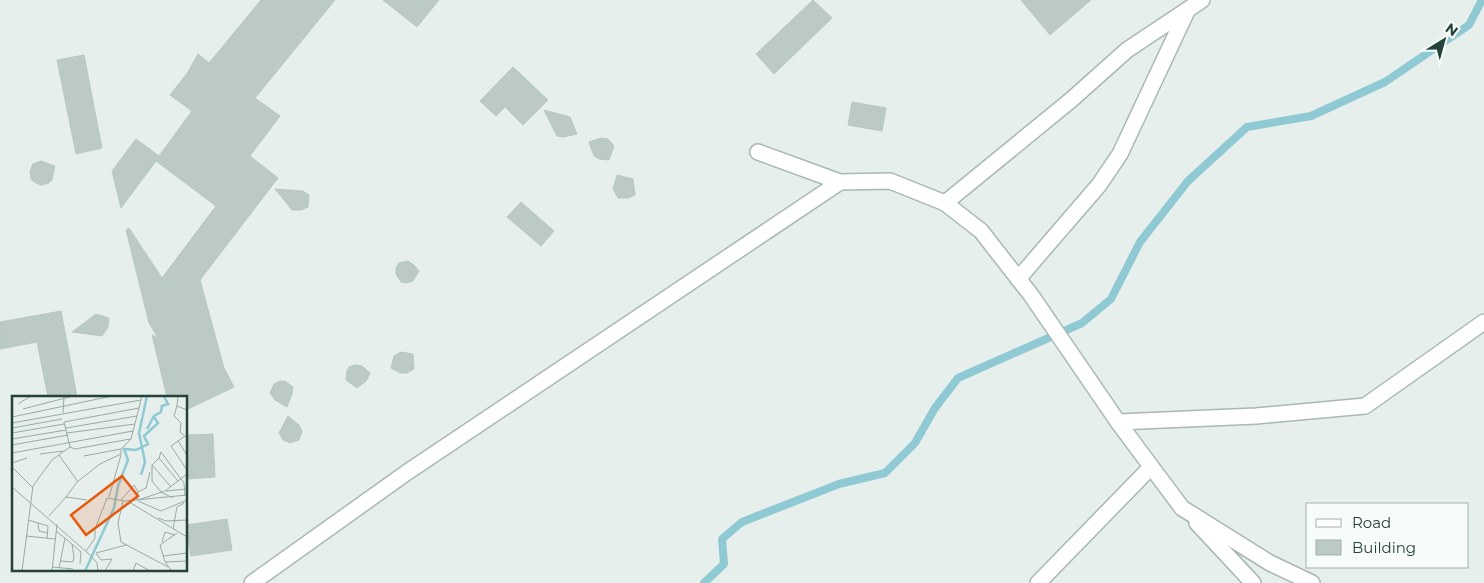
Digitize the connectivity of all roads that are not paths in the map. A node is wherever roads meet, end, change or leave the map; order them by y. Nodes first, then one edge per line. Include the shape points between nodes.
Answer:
1 (1202, 0) edge
2 (1188, 10) junction
3 (758, 152) dead end
4 (840, 182) junction
5 (945, 203) junction
6 (1018, 279) junction
7 (1484, 322) edge
8 (1118, 422) junction
9 (1152, 467) junction
10 (1182, 508) junction
11 (252, 583) edge
12 (1038, 583) edge
13 (1253, 583) edge
14 (1312, 583) edge

1 - 2 street
2 - 5 street via 1127,50 1072,100
2 - 6 street via 1120,154 1099,185
3 - 4 street
4 - 5 street via 890,181
4 - 11 street via 406,473
5 - 6 street via 981,231
6 - 8 street
7 - 8 street via 1365,406 1256,416
8 - 9 street
9 - 10 street
9 - 12 street
10 - 13 street
10 - 14 street via 1270,563

